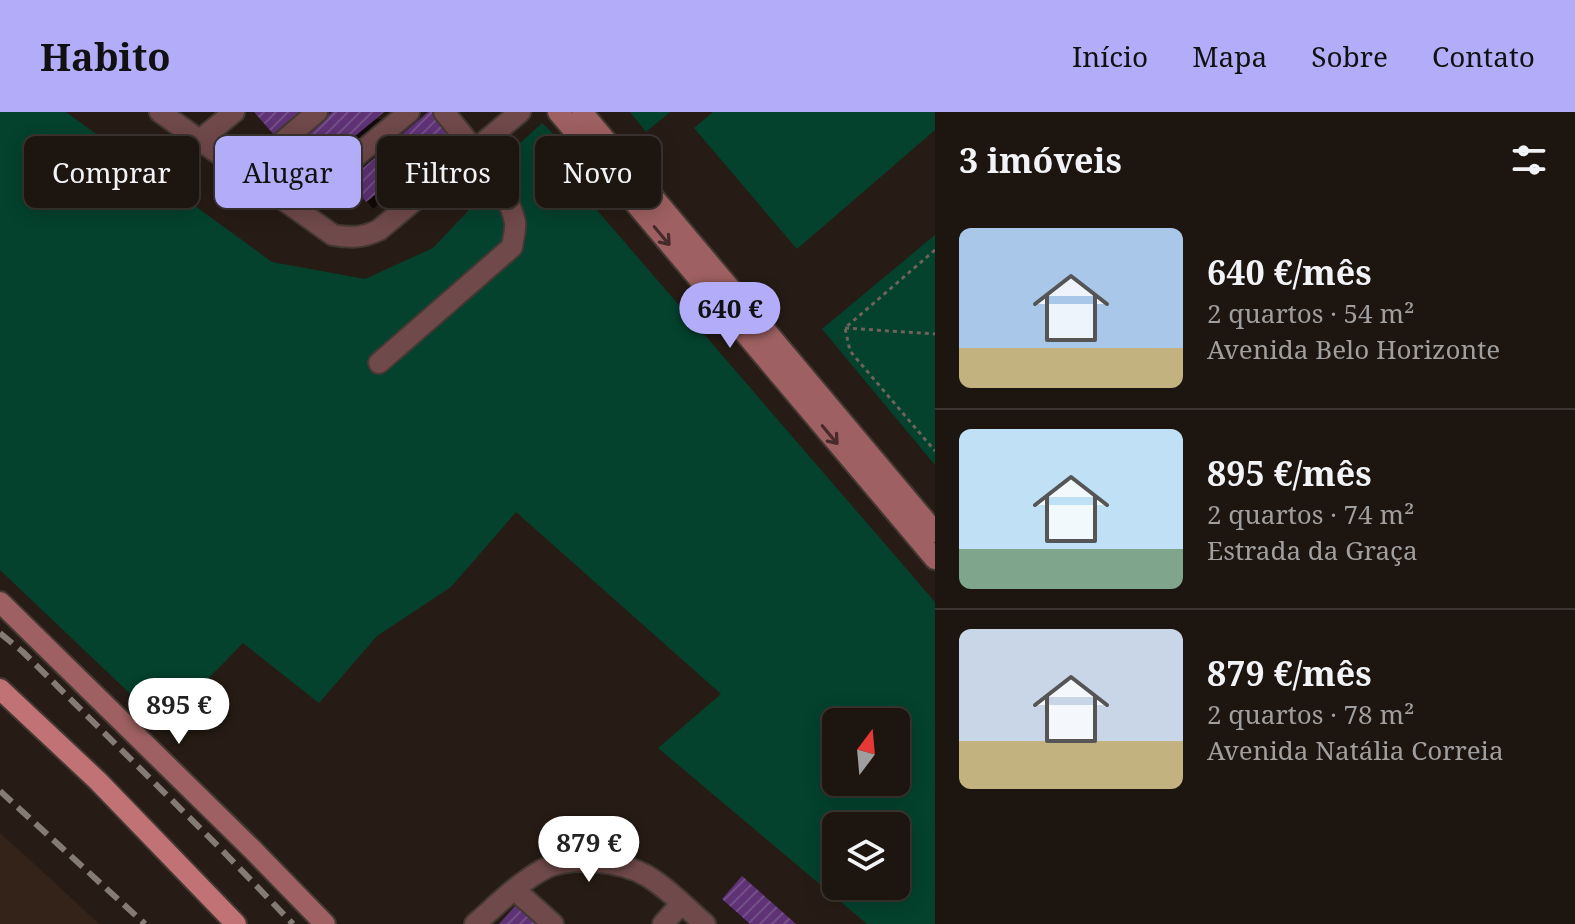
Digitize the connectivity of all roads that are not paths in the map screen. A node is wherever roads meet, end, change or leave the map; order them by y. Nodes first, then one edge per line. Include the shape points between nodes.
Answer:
1 (160, 112) edge
2 (234, 112) edge
3 (317, 112) edge
4 (409, 112) edge
5 (444, 112) edge
6 (520, 112) edge
7 (558, 112) edge
8 (582, 112) edge
9 (289, 136) edge
10 (463, 136) edge
11 (492, 136) edge
12 (200, 140) junction
13 (215, 151) edge
14 (361, 152) edge
15 (296, 208) edge
16 (406, 208) edge
17 (511, 208) edge
18 (379, 363) dead end
19 (935, 532) edge
20 (935, 559) edge
21 (0, 602) edge
22 (0, 689) edge
23 (515, 890) junction
24 (681, 904) junction
25 (236, 924) edge
26 (325, 924) edge
27 (475, 924) edge
28 (553, 924) edge
29 (663, 924) edge
30 (705, 924) edge

1 - 12 street
2 - 12 street
3 - 9 street
4 - 14 street
5 - 10 street
6 - 11 street
7 -> 20 street
8 - 19 street
12 - 13 street
15 - 16 street via 333,235 349,238 379,230
17 - 18 street via 516,225 512,247
21 - 26 street
22 - 25 main road
23 - 24 street via 545,868 584,861 645,875
23 - 27 street
23 - 28 street
24 - 29 street
24 - 30 street

